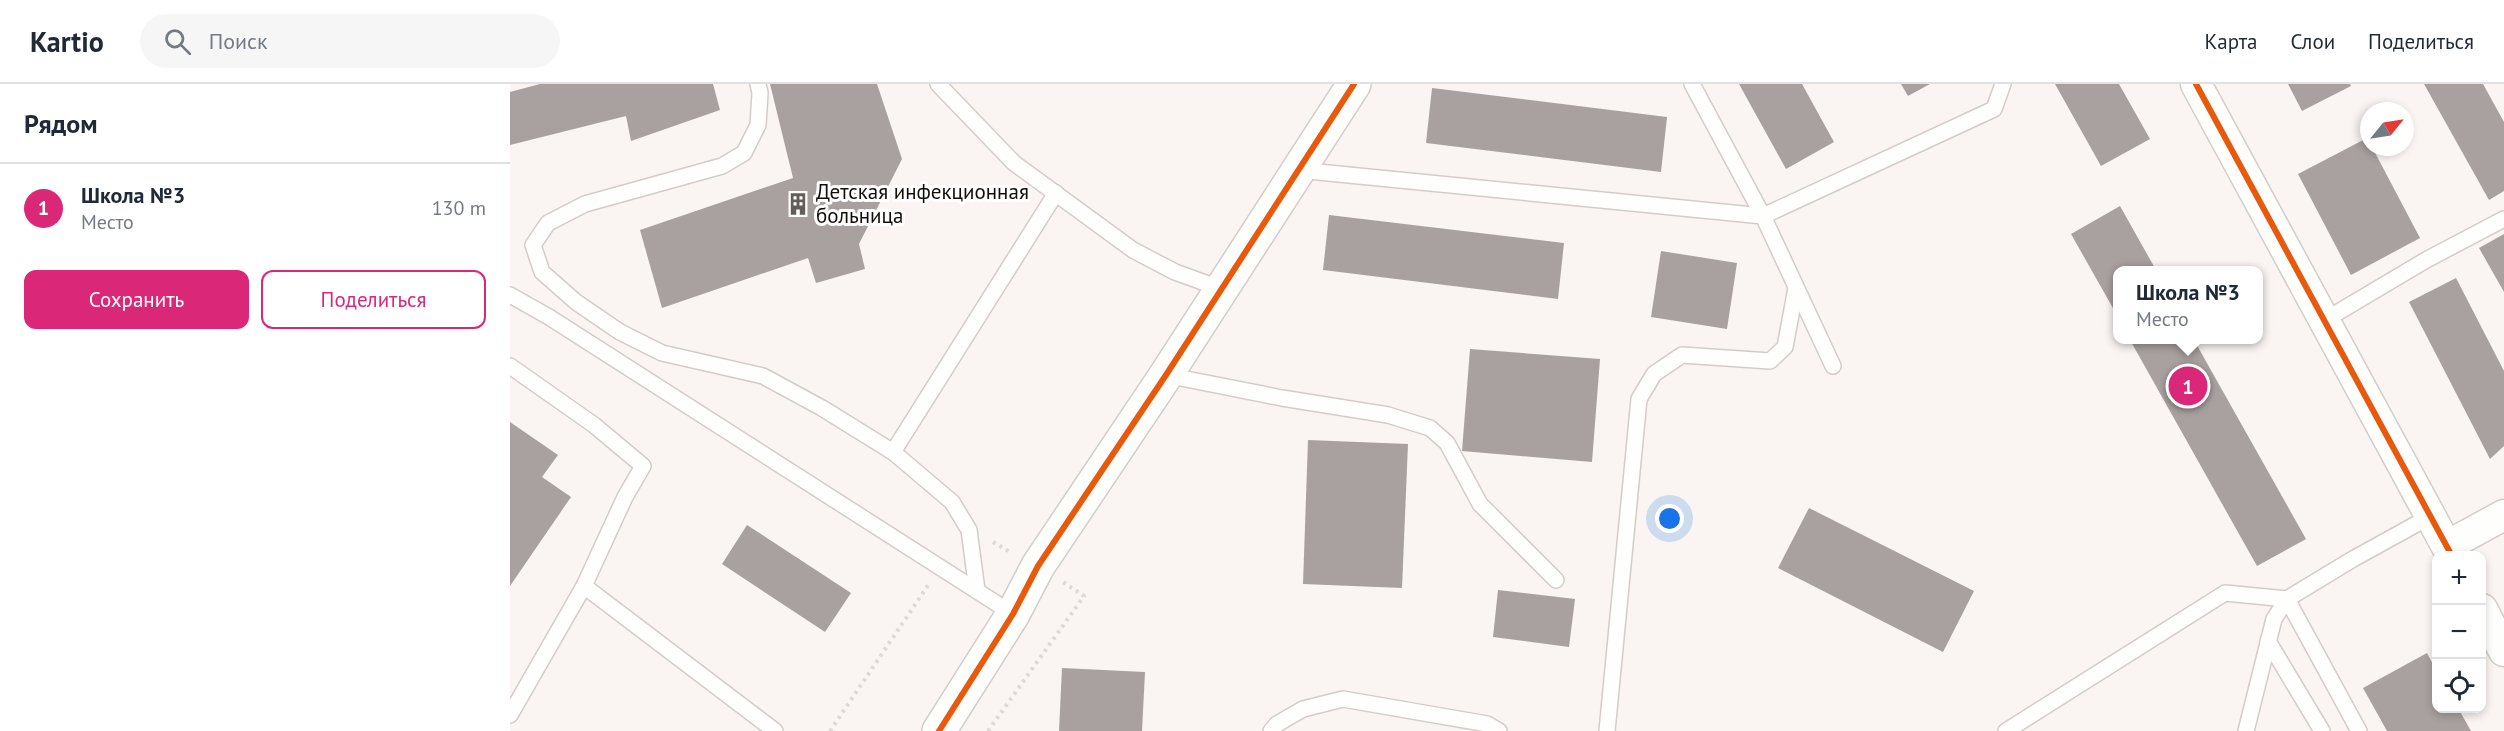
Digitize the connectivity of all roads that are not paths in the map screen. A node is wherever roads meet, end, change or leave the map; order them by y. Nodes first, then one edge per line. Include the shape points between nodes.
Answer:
1 (758, 84) edge
2 (938, 84) edge
3 (1354, 84) edge
4 (1692, 84) edge
5 (2003, 84) edge
6 (2196, 84) edge
7 (1298, 170) junction
8 (1056, 193) junction
9 (1763, 216) junction
10 (2504, 219) edge
11 (1796, 288) junction
12 (1222, 290) junction
13 (510, 295) edge
14 (2325, 320) junction
15 (510, 366) edge
16 (1833, 366) dead end
17 (1166, 375) junction
18 (893, 452) junction
19 (2504, 515) edge
20 (2431, 516) junction
21 (2450, 551) edge
22 (1556, 580) dead end
23 (584, 586) junction
24 (977, 590) junction
25 (2287, 599) junction
26 (1013, 614) junction
27 (2486, 618) edge
28 (2268, 641) junction
29 (2504, 651) edge
30 (510, 715) edge
31 (775, 731) edge
32 (939, 731) edge
33 (1271, 731) edge
34 (1499, 731) edge
35 (1607, 731) edge
36 (2006, 731) edge
37 (2246, 731) edge
38 (2322, 731) edge
39 (2359, 731) edge

1 - 18 lane via 758,125 744,153 722,166 585,204 548,223 533,245 542,272 620,332 662,353 763,376
2 - 8 lane via 1014,163
3 - 7 street
4 - 9 lane
5 - 9 lane via 1994,109
6 - 14 street
7 - 9 lane
7 - 12 street
8 - 12 lane via 1133,250
8 - 18 lane
9 - 11 lane
10 - 14 lane
11 - 16 lane
11 - 35 lane via 1785,347 1770,361 1682,355 1654,374 1639,399
12 - 17 street
13 - 24 lane
14 - 20 street
15 - 23 lane via 594,425 643,466
17 - 22 lane via 1388,415 1430,428 1447,443 1480,504
17 - 26 street via 1038,566
18 - 24 lane via 952,502 969,530
19 - 21 street
20 - 21 street
20 - 25 lane
23 - 30 lane
23 - 31 lane
24 - 26 lane
25 - 28 lane via 2274,619
25 - 36 lane via 2225,593
25 - 39 lane
26 - 32 street
27 - 29 street
28 - 37 lane
28 - 38 lane
33 - 34 lane via 1303,709 1343,699 1487,724

